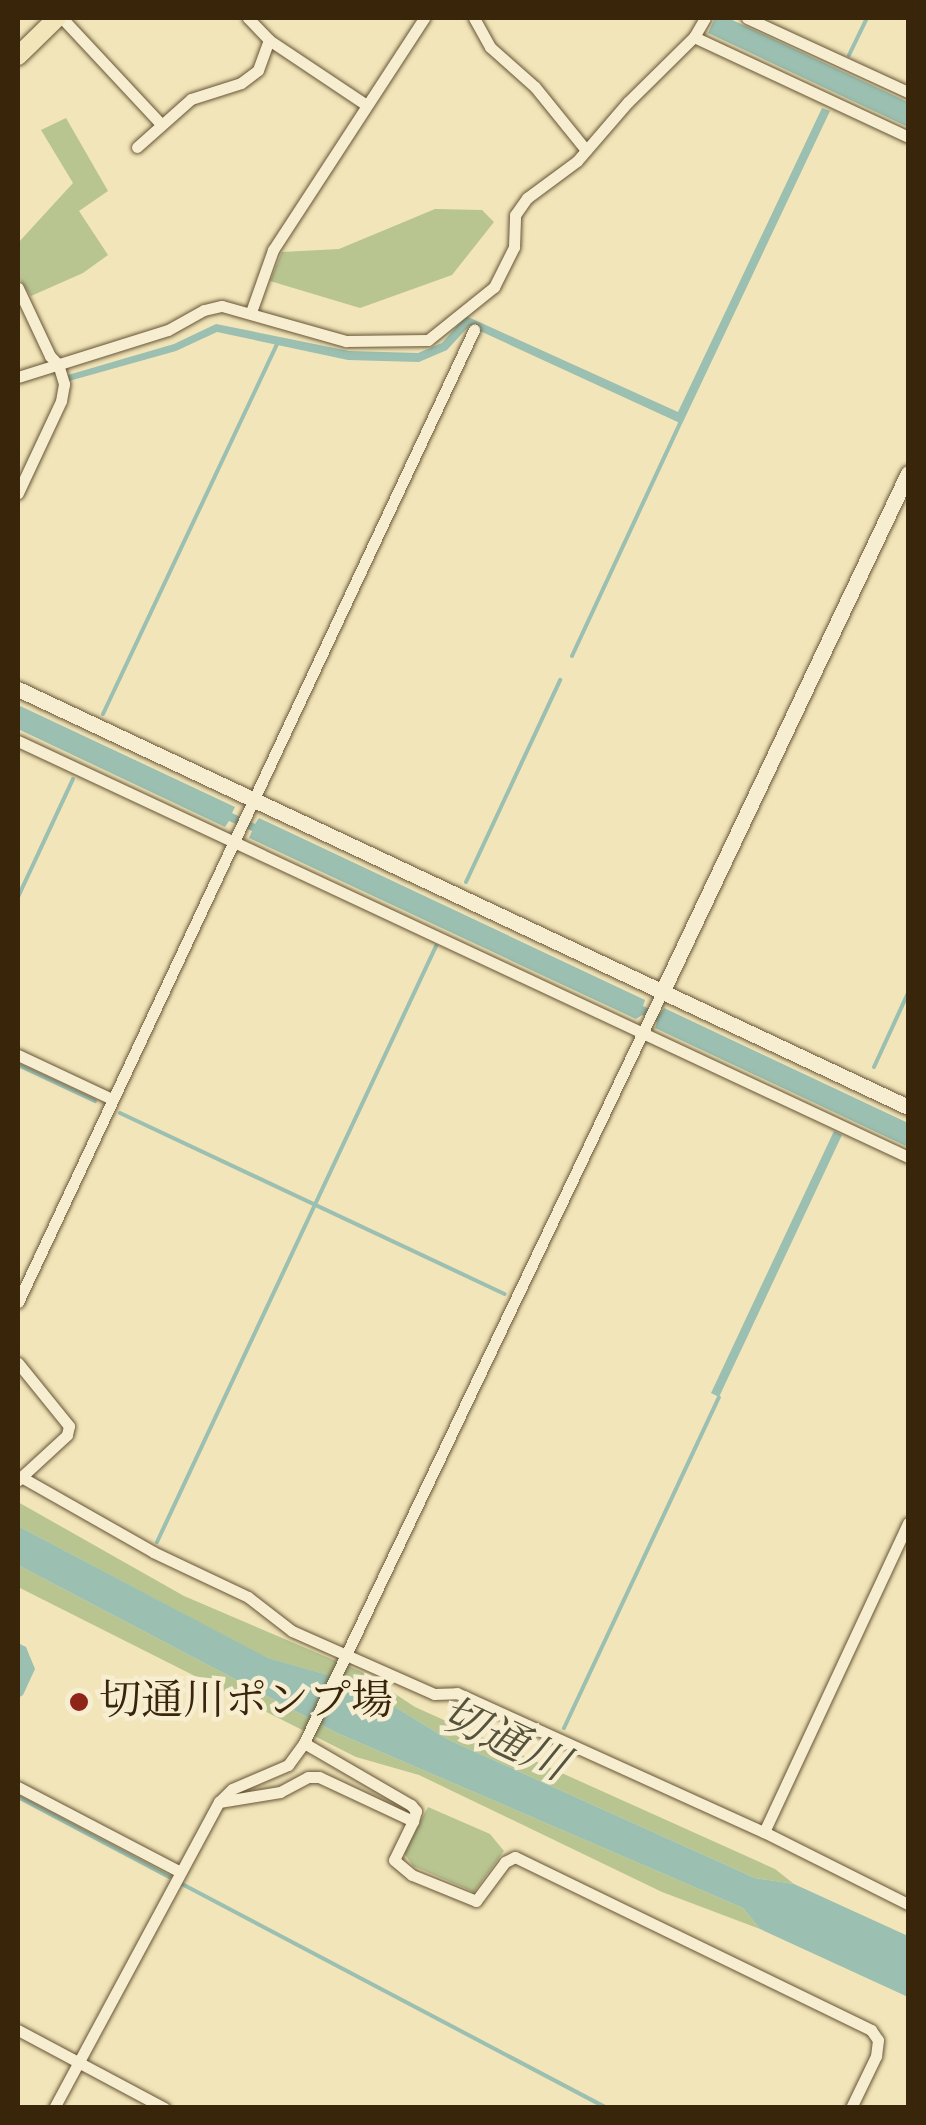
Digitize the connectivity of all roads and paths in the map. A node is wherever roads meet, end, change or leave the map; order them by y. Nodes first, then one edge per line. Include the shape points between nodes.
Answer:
1 (59, 18) edge
2 (248, 18) edge
3 (424, 18) edge
4 (474, 18) edge
5 (704, 18) edge
6 (747, 18) edge
7 (262, 22) edge
8 (694, 37) junction
9 (269, 40) junction
10 (18, 56) edge
11 (908, 92) edge
12 (365, 104) junction
13 (161, 124) junction
14 (908, 137) edge
15 (137, 147) dead end
16 (586, 150) junction
17 (18, 288) edge
18 (251, 312) junction
19 (474, 330) dead end
20 (61, 374) junction
21 (18, 377) edge
22 (908, 473) edge
23 (18, 494) edge
24 (18, 688) edge
25 (18, 741) edge
26 (254, 798) junction
27 (234, 842) junction
28 (664, 990) junction
29 (647, 1020) junction
30 (18, 1055) edge
31 (112, 1100) junction
32 (908, 1107) edge
33 (908, 1157) edge
34 (18, 1302) edge
35 (18, 1363) edge
36 (20, 1479) edge
37 (908, 1523) edge
38 (344, 1658) junction
39 (305, 1741) junction
40 (18, 1786) edge
41 (219, 1802) junction
42 (412, 1821) junction
43 (764, 1832) junction
44 (179, 1872) junction
45 (908, 1904) edge
46 (18, 2030) edge
47 (78, 2062) junction
48 (54, 2108) edge
49 (164, 2108) edge
50 (851, 2108) edge

1 - 10 main road
1 - 13 street
2 - 7 street
3 - 12 street
4 - 16 street via 490,47
5 - 8 street
6 - 11 street
7 - 9 street
8 - 14 street
8 - 16 street
9 - 12 street
9 - 13 street via 258,70 241,83 191,99
12 - 18 street via 273,250
13 - 15 street
16 - 18 street via 515,215 514,247 494,287 428,340 346,340
17 - 20 street
18 - 20 street via 204,310
19 - 26 street
20 - 21 street
20 - 23 street via 61,401
22 - 28 street
24 - 26 street
25 - 27 street
26 - 27 street
26 - 28 street
27 - 29 street
27 - 31 street
28 - 29 street
28 - 32 street
29 - 33 street
29 - 38 street
30 - 31 street
31 - 34 street
35 - 36 street via 68,1426 67,1435
36 - 38 street via 248,1597 292,1631
37 - 43 street
38 - 39 street
38 - 43 street via 434,1694 456,1693
39 - 41 street via 288,1765 232,1788
39 - 42 street via 411,1805
40 - 44 street
41 - 42 street via 320,1777
41 - 44 street
42 - 50 street via 394,1860 412,1875 476,1901 515,1857 871,2030 876,2056
43 - 45 street
44 - 47 street
46 - 47 street
47 - 48 street
47 - 49 street

